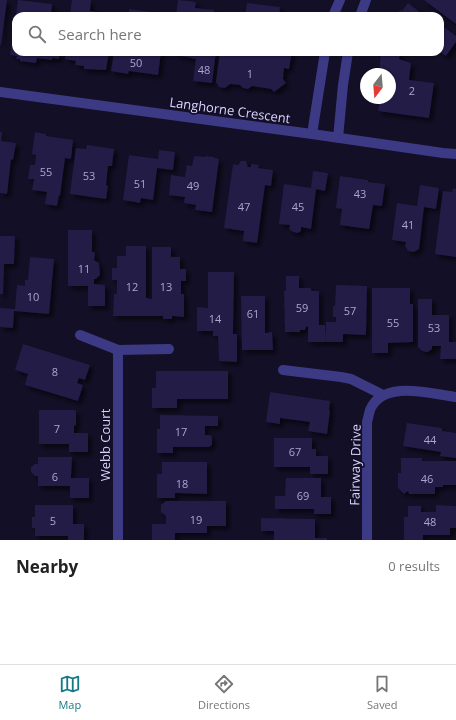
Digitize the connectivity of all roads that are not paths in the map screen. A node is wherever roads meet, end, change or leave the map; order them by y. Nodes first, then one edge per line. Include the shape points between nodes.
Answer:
1 (340, 0) edge
2 (366, 0) edge
3 (335, 12) edge
4 (362, 12) edge
5 (324, 56) edge
6 (348, 56) edge
7 (0, 92) edge
8 (312, 134) junction
9 (338, 138) junction
10 (456, 154) edge
11 (80, 335) dead end
12 (169, 349) dead end
13 (118, 350) junction
14 (283, 370) dead end
15 (382, 395) junction
16 (456, 397) edge
17 (118, 540) edge
18 (367, 540) edge

1 - 3 street
2 - 4 street
5 - 8 street
6 - 9 street
7 - 8 street, Langhorne Crescent
8 - 9 street, Langhorne Crescent
9 - 10 street, Langhorne Crescent
11 - 13 street
12 - 13 street
13 - 17 street, Webb Court
14 - 15 street via 341,377
15 - 16 street via 406,390
15 - 18 street, Fairway Drive via 370,410 367,422

